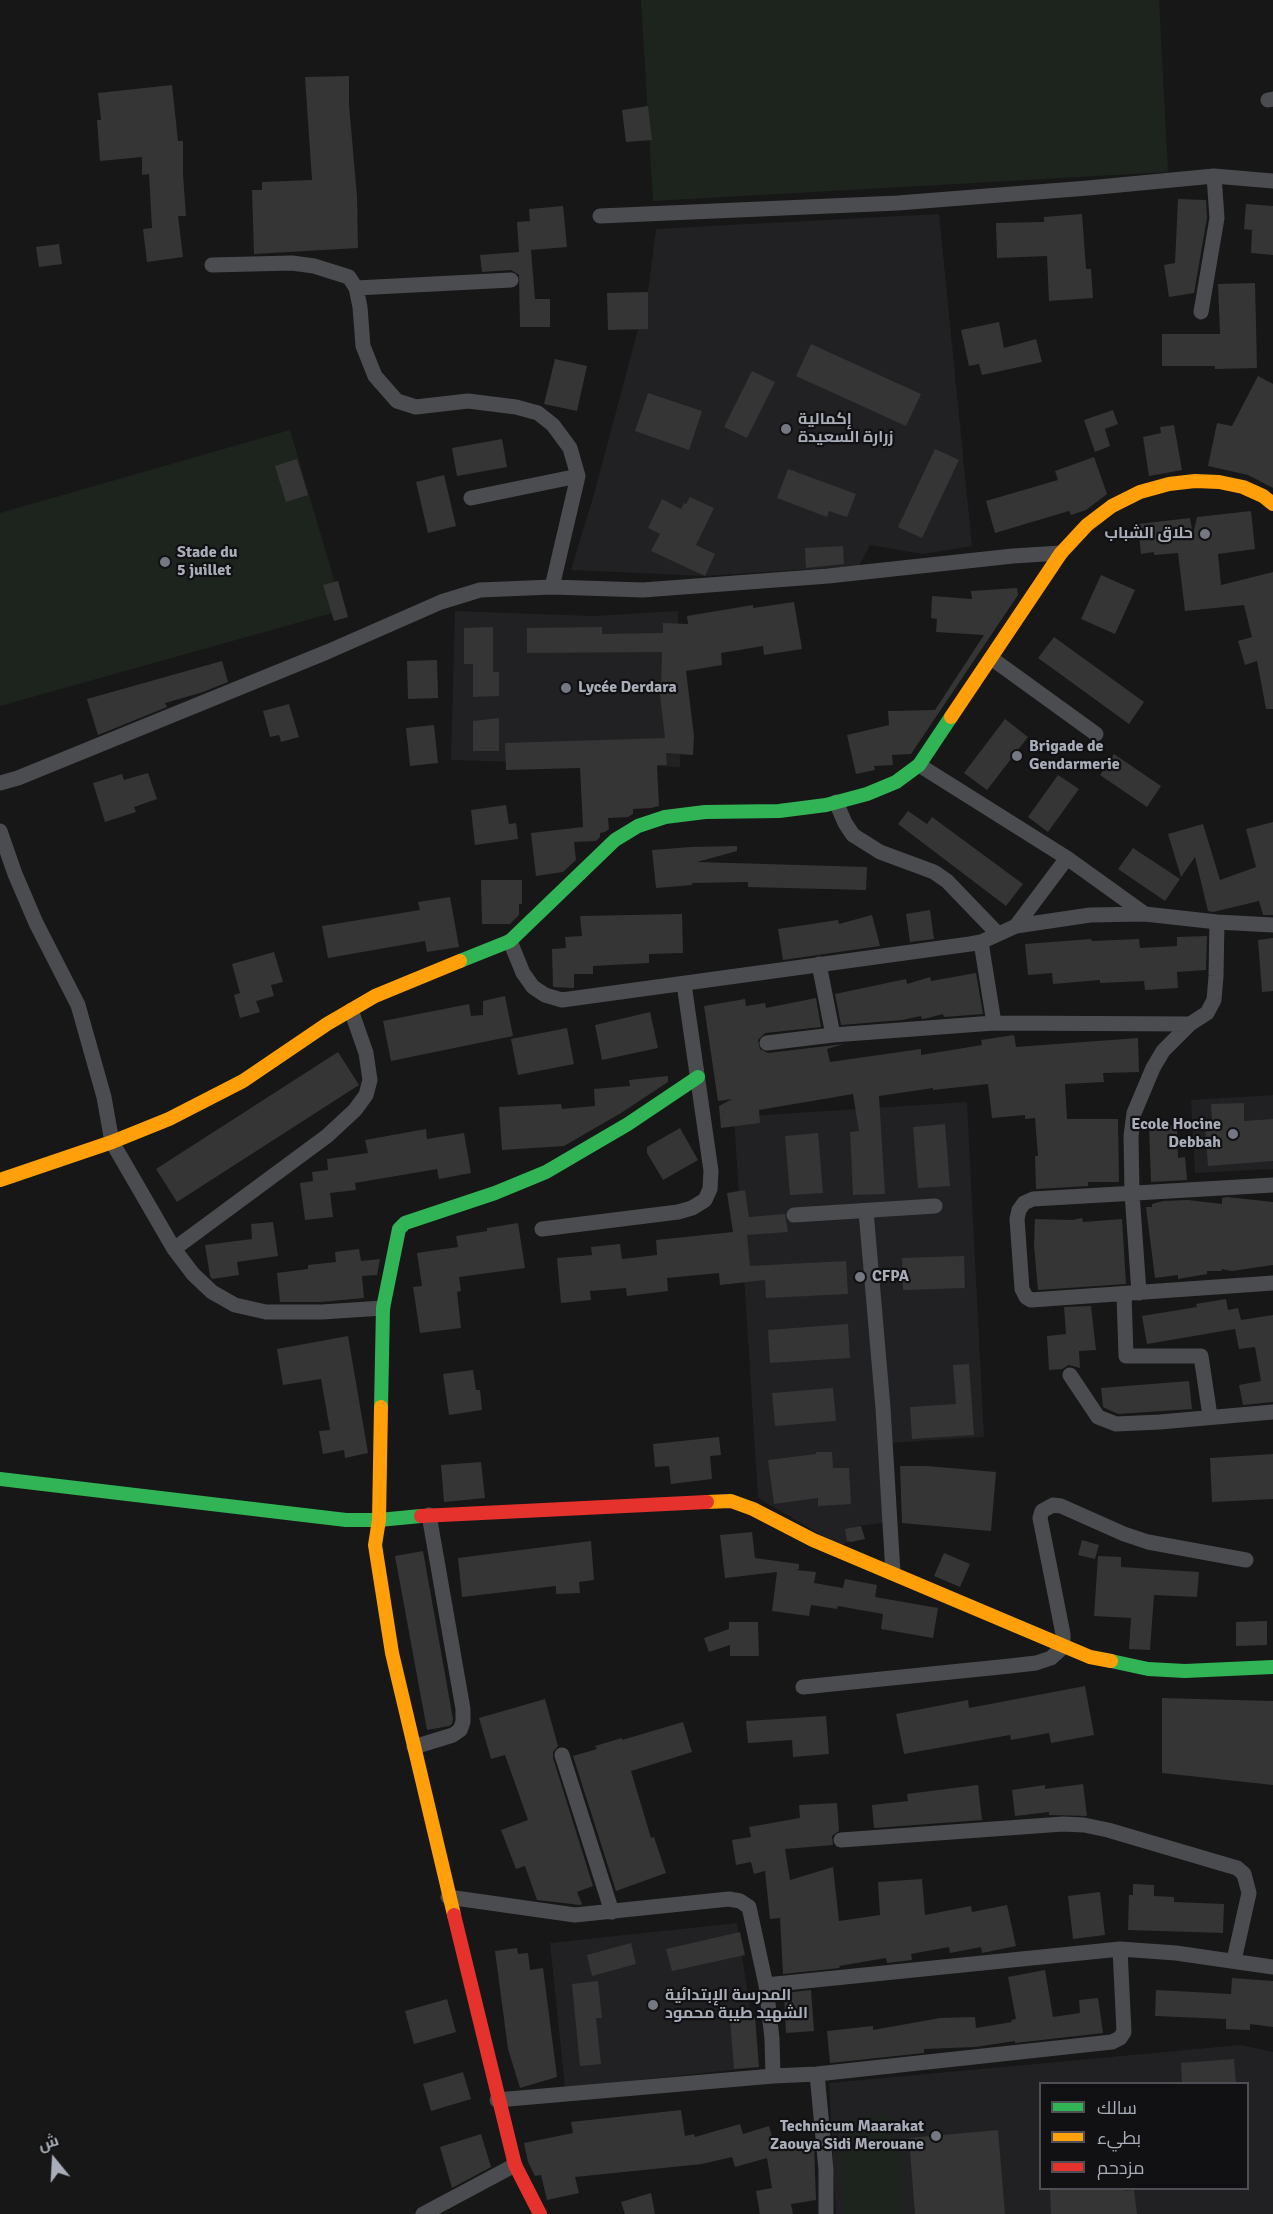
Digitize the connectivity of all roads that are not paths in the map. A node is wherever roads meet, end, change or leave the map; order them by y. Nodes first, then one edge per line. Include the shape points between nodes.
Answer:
1 (1214, 176) junction
2 (1273, 181) edge
3 (600, 216) dead end
4 (212, 265) dead end
5 (511, 280) dead end
6 (356, 288) junction
7 (1201, 312) dead end
8 (578, 476) junction
9 (471, 498) dead end
10 (1273, 504) edge
11 (1061, 553) junction
12 (552, 587) junction
13 (991, 658) junction
14 (1096, 734) dead end
15 (919, 765) junction
16 (0, 783) edge
17 (836, 802) junction
18 (0, 831) edge
19 (1067, 858) junction
20 (1145, 914) junction
21 (1217, 922) junction
22 (1273, 925) edge
23 (1016, 926) junction
24 (998, 934) junction
25 (510, 941) junction
26 (981, 942) junction
27 (819, 964) junction
28 (684, 984) junction
29 (351, 1010) junction
30 (994, 1023) junction
31 (1190, 1024) junction
32 (833, 1035) junction
33 (767, 1042) dead end
34 (698, 1077) junction
35 (112, 1142) junction
36 (0, 1180) edge
37 (1273, 1185) edge
38 (1132, 1193) junction
39 (935, 1206) dead end
40 (867, 1211) junction
41 (794, 1215) dead end
42 (542, 1229) dead end
43 (174, 1249) junction
44 (1273, 1283) edge
45 (1132, 1294) junction
46 (383, 1308) junction
47 (1070, 1375) dead end
48 (1273, 1412) edge
49 (1210, 1416) junction
50 (0, 1479) edge
51 (429, 1515) junction
52 (379, 1520) junction
53 (1246, 1560) dead end
54 (893, 1573) junction
55 (1063, 1647) junction
56 (1273, 1667) edge
57 (803, 1687) dead end
58 (414, 1747) junction
59 (562, 1755) dead end
60 (841, 1840) dead end
61 (448, 1897) junction
62 (612, 1912) junction
63 (1119, 1949) junction
64 (1234, 1960) junction
65 (1273, 1967) edge
66 (766, 1985) junction
67 (817, 2074) junction
68 (773, 2076) junction
69 (497, 2100) junction
70 (515, 2164) junction
71 (423, 2214) edge
72 (540, 2214) edge
73 (826, 2214) edge

1 - 2 street
1 - 3 street via 898,202
1 - 7 street via 1217,218
4 - 6 street via 314,266 349,277
5 - 6 street
6 - 8 street via 363,346 375,376 397,401 416,407 468,401 538,413 570,448
8 - 9 street
8 - 12 street
10 - 11 street via 1243,487 1219,482 1169,484 1112,506
11 - 12 street via 654,589
11 - 13 street
12 - 16 street via 480,590 441,602 316,657
13 - 14 street
13 - 15 street
15 - 17 street via 896,782
15 - 19 street
17 - 24 street via 853,835 880,852 947,881
17 - 25 street via 779,811 685,814 638,826 615,840
18 - 35 street via 36,923 78,1005 104,1097
19 - 20 street
19 - 23 street
20 - 21 street
20 - 23 street via 1090,915
21 - 22 street
21 - 31 street via 1214,1000 1207,1013
23 - 24 street
24 - 26 street
25 - 28 street via 533,987 562,1000
25 - 29 street via 375,996
26 - 27 street
26 - 30 street
27 - 28 street
27 - 32 street
28 - 34 street
29 - 35 street via 243,1081 169,1119
29 - 43 street via 366,1053 370,1080 366,1095 355,1110 327,1136
30 - 31 street
30 - 32 street
31 - 38 street via 1163,1051 1138,1100 1131,1136
32 - 33 street
34 - 42 street via 711,1171 705,1200 678,1212
34 - 46 street via 546,1172 405,1223 396,1239
35 - 36 street
35 - 43 street
37 - 38 street
38 - 45 street
38 - 45 street via 1033,1199 1024,1203 1017,1219 1022,1289 1026,1297 1031,1300
39 - 40 street
40 - 41 street
40 - 54 street
43 - 46 street via 212,1292 235,1305 266,1312
44 - 45 street
45 - 49 street via 1126,1356 1201,1356
46 - 52 street
47 - 49 street via 1098,1417 1116,1424
48 - 49 street
50 - 52 street via 346,1520
51 - 52 street
51 - 54 street via 731,1501
51 - 58 street via 463,1722 453,1735
52 - 58 street via 375,1545 379,1576
53 - 55 street via 1148,1542 1060,1506 1047,1507 1040,1518
54 - 55 street
55 - 56 street via 1148,1669
55 - 57 street via 1051,1658 1036,1663
58 - 61 street
59 - 62 street
60 - 64 street via 1073,1824 1108,1830 1237,1868 1244,1874 1248,1893
61 - 62 street via 566,1914
61 - 69 street
62 - 66 street via 740,1901 749,1907
63 - 64 street
63 - 66 street
63 - 67 street via 1124,2026 1120,2038 1112,2042
64 - 65 street
66 - 68 street
67 - 68 street
67 - 73 street
68 - 69 street
69 - 70 street
70 - 71 street
70 - 72 street

